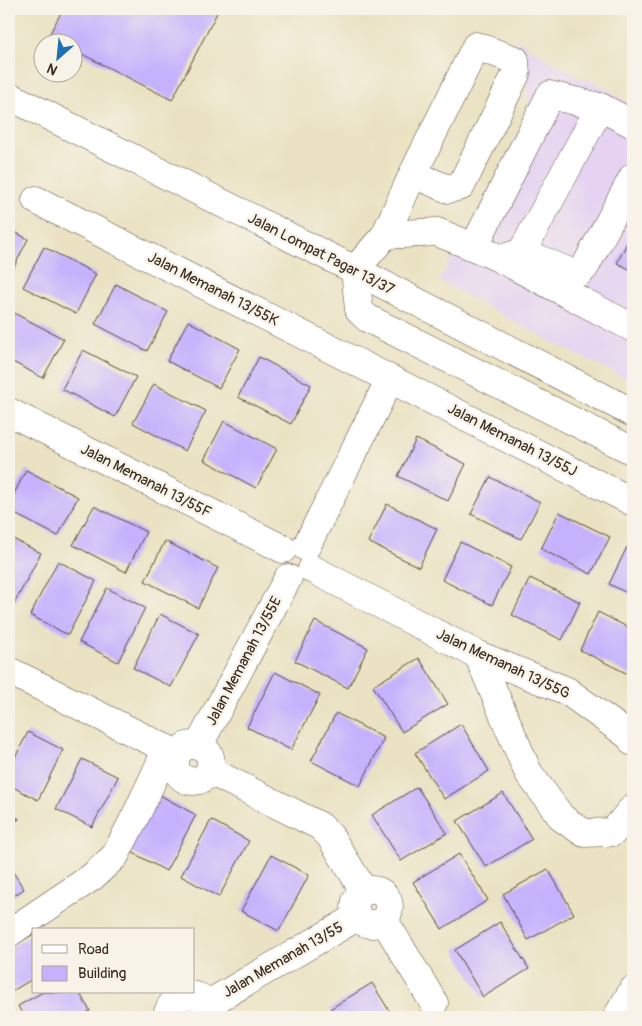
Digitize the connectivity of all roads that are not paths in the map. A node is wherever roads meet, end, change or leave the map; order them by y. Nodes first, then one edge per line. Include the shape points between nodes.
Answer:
1 (9, 96) edge
2 (9, 102) edge
3 (600, 107) junction
4 (36, 110) junction
5 (633, 124) edge
6 (413, 174) junction
7 (633, 177) edge
8 (36, 200) dead end
9 (385, 235) junction
10 (474, 247) junction
11 (511, 255) junction
12 (355, 270) junction
13 (633, 328) edge
14 (390, 379) junction
15 (9, 412) edge
16 (633, 413) edge
17 (633, 451) edge
18 (633, 502) edge
19 (297, 561) junction
20 (478, 655) junction
21 (9, 671) edge
22 (633, 742) edge
23 (181, 749) junction
24 (633, 808) edge
25 (364, 891) junction
26 (357, 917) junction
27 (384, 920) junction
28 (9, 933) edge
29 (633, 990) edge
30 (434, 1002) dead end
31 (213, 1010) edge
32 (166, 1017) edge
33 (617, 1017) edge

1 - 4 street, Jalan Lompat Pagar 13/37
2 - 4 street
3 - 5 street
3 - 10 street via 550,95
3 - 11 street
4 - 12 street, Jalan Lompat Pagar 13/37
6 - 6 street via 476,46 514,60 516,74 461,186 448,189
6 - 9 street
7 - 11 street via 580,272 572,273
8 - 14 street, Jalan Memanah 13/55K
9 - 10 street via 437,232
9 - 12 street
10 - 11 street
11 - 13 street
12 - 16 street, Jalan Lompat Pagar 13/37
12 - 17 street via 359,310 367,318
14 - 18 street, Jalan Memanah 13/55J
14 - 19 street, Jalan Memanah 13/55E
15 - 19 street, Jalan Memanah 13/55F
19 - 20 street, Jalan Memanah 13/55G
19 - 23 street, Jalan Memanah 13/55E
20 - 22 street, Jalan Memanah 13/55G via 567,691 632,738
20 - 24 street via 528,772 562,818 584,833 613,832
21 - 23 street
23 - 25 street via 208,751 212,761 210,771 320,826 330,836
23 - 28 street, Jalan Memanah 13/55E via 138,811 114,856 92,877
25 - 26 street via 356,898 354,908
25 - 27 street via 374,889 383,893 389,902
26 - 27 street via 365,923 375,924
26 - 31 street, Jalan Memanah 13/55
27 - 30 street
29 - 33 street
31 - 32 street via 198,996 184,996 172,1004

